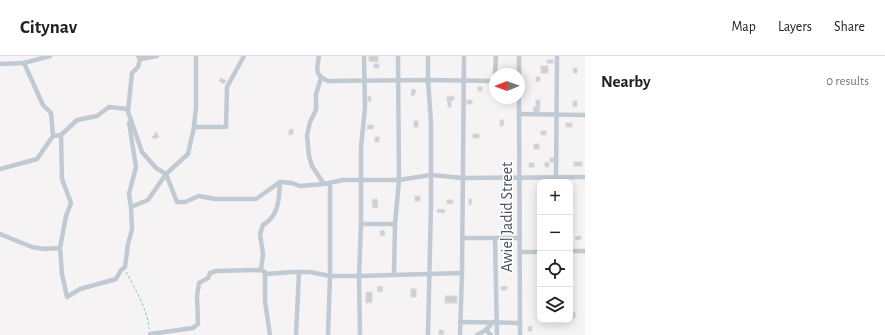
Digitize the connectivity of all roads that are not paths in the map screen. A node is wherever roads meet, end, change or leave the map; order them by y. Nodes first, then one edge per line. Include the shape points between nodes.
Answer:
1 (50, 56) edge
2 (157, 56) edge
3 (196, 56) edge
4 (244, 56) edge
5 (319, 56) edge
6 (364, 56) edge
7 (398, 56) edge
8 (428, 56) edge
9 (464, 56) edge
10 (496, 56) edge
11 (519, 56) edge
12 (557, 56) edge
13 (140, 57) edge
14 (24, 63) junction
15 (0, 64) edge
16 (495, 68) edge
17 (519, 68) edge
18 (321, 78) junction
19 (399, 80) junction
20 (428, 80) junction
21 (364, 81) junction
22 (464, 81) junction
23 (489, 81) edge
24 (519, 104) edge
25 (127, 109) junction
26 (519, 114) junction
27 (556, 115) junction
28 (585, 115) edge
29 (194, 127) junction
30 (61, 135) junction
31 (53, 136) junction
32 (0, 169) edge
33 (166, 174) junction
34 (431, 175) junction
35 (585, 177) edge
36 (463, 178) junction
37 (520, 178) junction
38 (538, 179) edge
39 (556, 179) edge
40 (566, 179) edge
41 (362, 180) junction
42 (399, 180) junction
43 (280, 182) junction
44 (327, 184) junction
45 (131, 207) junction
46 (361, 224) junction
47 (395, 224) junction
48 (0, 234) edge
49 (462, 238) junction
50 (520, 238) junction
51 (495, 239) junction
52 (60, 248) junction
53 (573, 251) edge
54 (585, 251) edge
55 (520, 252) junction
56 (537, 252) edge
57 (261, 270) junction
58 (299, 272) junction
59 (462, 273) junction
60 (265, 274) junction
61 (429, 274) junction
62 (394, 275) junction
63 (330, 276) junction
64 (359, 276) junction
65 (460, 322) junction
66 (495, 322) junction
67 (520, 323) junction
68 (486, 330) junction
69 (150, 334) road end
70 (270, 335) edge
71 (296, 335) edge
72 (328, 335) edge
73 (360, 335) edge
74 (428, 335) edge
75 (460, 335) edge
76 (478, 335) edge
77 (491, 335) edge
78 (497, 335) edge
79 (520, 335) edge

1 - 14 street
2 - 13 street
3 - 29 street
4 - 29 street via 227,87 226,127
5 - 18 street via 317,71
6 - 21 street
7 - 19 street
8 - 20 street
9 - 22 street
10 - 16 street
11 - 17 street
12 - 27 street
13 - 25 street via 138,67 132,73
14 - 15 street
14 - 31 street via 42,105 51,113
18 - 21 street via 328,81
18 - 44 street via 316,94 316,110 307,135 312,166
19 - 20 street
19 - 21 street
19 - 42 street
20 - 22 street
20 - 34 street
21 - 41 street
22 - 23 street
22 - 36 street
24 - 26 street, Awiel Jadid Street
25 - 30 street via 109,107 97,116 77,120
25 - 33 street via 142,152 156,168
25 - 45 street via 136,168 129,194
26 - 27 street
26 - 37 street, Awiel Jadid Street
27 - 28 street
27 - 39 street
29 - 33 street via 188,154
30 - 31 street
30 - 52 street via 62,179 71,203
31 - 32 street via 37,159
33 - 43 street via 177,202 185,202 199,196 215,199 256,199
33 - 45 street via 148,200
34 - 36 street
34 - 42 street
34 - 61 street
35 - 40 street
36 - 37 street
36 - 49 street
37 - 38 street
37 - 50 street, Awiel Jadid Street
41 - 42 street
41 - 44 street via 343,180
41 - 46 street
42 - 47 street
43 - 44 street via 300,186
43 - 57 street via 279,200 274,215 263,225 260,234 263,254
44 - 63 street
45 - 52 street via 132,229 125,267 116,279 80,289 67,297
46 - 47 street
46 - 64 street
47 - 62 street
48 - 52 street via 32,248
49 - 51 street
49 - 59 street
50 - 51 street
50 - 55 street, Awiel Jadid Street
51 - 66 street
53 - 54 street
55 - 56 street
55 - 67 street, Awiel Jadid Street
57 - 60 street
57 - 69 street via 210,273 208,278 199,283 198,324 193,328
58 - 60 street
58 - 63 street
58 - 71 street
59 - 61 street
59 - 65 street
60 - 70 street via 265,301
61 - 62 street
61 - 74 street
62 - 64 street
63 - 64 street
63 - 72 street
64 - 73 street
65 - 66 street
65 - 75 street
66 - 67 street
66 - 68 street
66 - 78 street
67 - 79 street, Awiel Jadid Street
68 - 76 street
68 - 77 street

